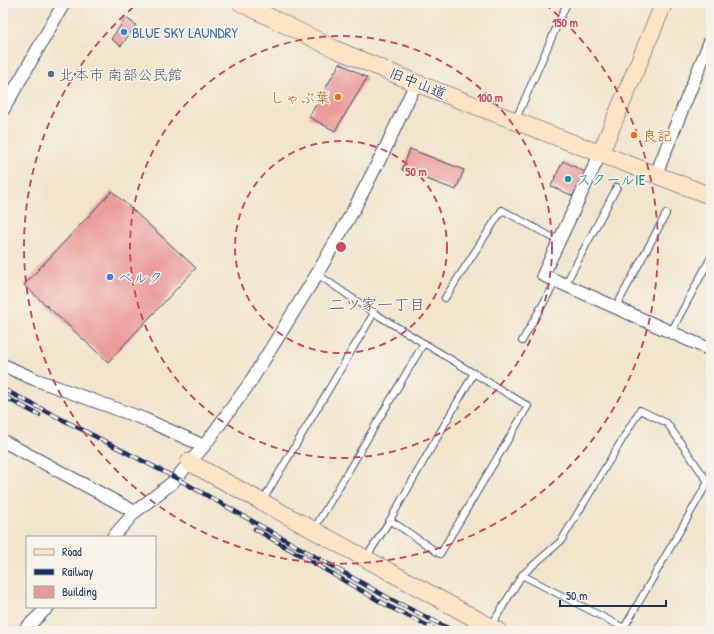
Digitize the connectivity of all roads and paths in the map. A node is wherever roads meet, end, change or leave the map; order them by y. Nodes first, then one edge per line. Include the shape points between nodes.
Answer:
1 (64, 3) edge
2 (241, 3) edge
3 (567, 3) edge
4 (664, 3) edge
5 (711, 39) edge
6 (416, 83) junction
7 (3, 110) edge
8 (515, 121) junction
9 (601, 152) junction
10 (656, 174) junction
11 (617, 187) dead end
12 (711, 196) edge
13 (666, 214) dead end
14 (559, 241) junction
15 (711, 257) edge
16 (317, 274) junction
17 (560, 283) junction
18 (445, 298) dead end
19 (616, 307) junction
20 (374, 313) junction
21 (671, 332) junction
22 (522, 341) dead end
23 (424, 343) junction
24 (711, 350) edge
25 (3, 365) edge
26 (474, 373) junction
27 (6, 446) edge
28 (204, 446) junction
29 (190, 462) junction
30 (262, 501) junction
31 (136, 512) junction
32 (390, 520) junction
33 (314, 530) junction
34 (114, 536) edge
35 (365, 559) junction
36 (522, 575) junction
37 (47, 608) edge
38 (494, 629) edge
39 (23, 631) edge

1 - 7 street
2 - 6 main road, 旧中山道 via 335,49
3 - 8 lane
4 - 9 main road
5 - 10 street
6 - 8 main road, 旧中山道
6 - 16 street via 386,148
8 - 9 main road, 旧中山道
9 - 10 main road, 旧中山道
9 - 14 street
10 - 12 main road, 旧中山道
11 - 17 lane
13 - 19 lane
14 - 17 street via 543,275
14 - 18 lane via 502,210
15 - 21 lane
16 - 20 lane
16 - 28 street via 249,384
17 - 19 street
17 - 22 lane
19 - 21 street
20 - 23 lane
20 - 30 lane
21 - 24 street
23 - 26 lane
23 - 33 lane
25 - 28 street via 144,419
26 - 32 lane
26 - 32 lane via 528,406 440,554
27 - 31 street
28 - 29 street
29 - 30 main road
29 - 31 street via 173,482
30 - 33 main road
31 - 34 street
32 - 35 lane
33 - 35 main road
35 - 38 main road
36 - 36 lane via 624,628 708,482 667,423 640,410 561,541
36 - 38 lane
37 - 39 street

